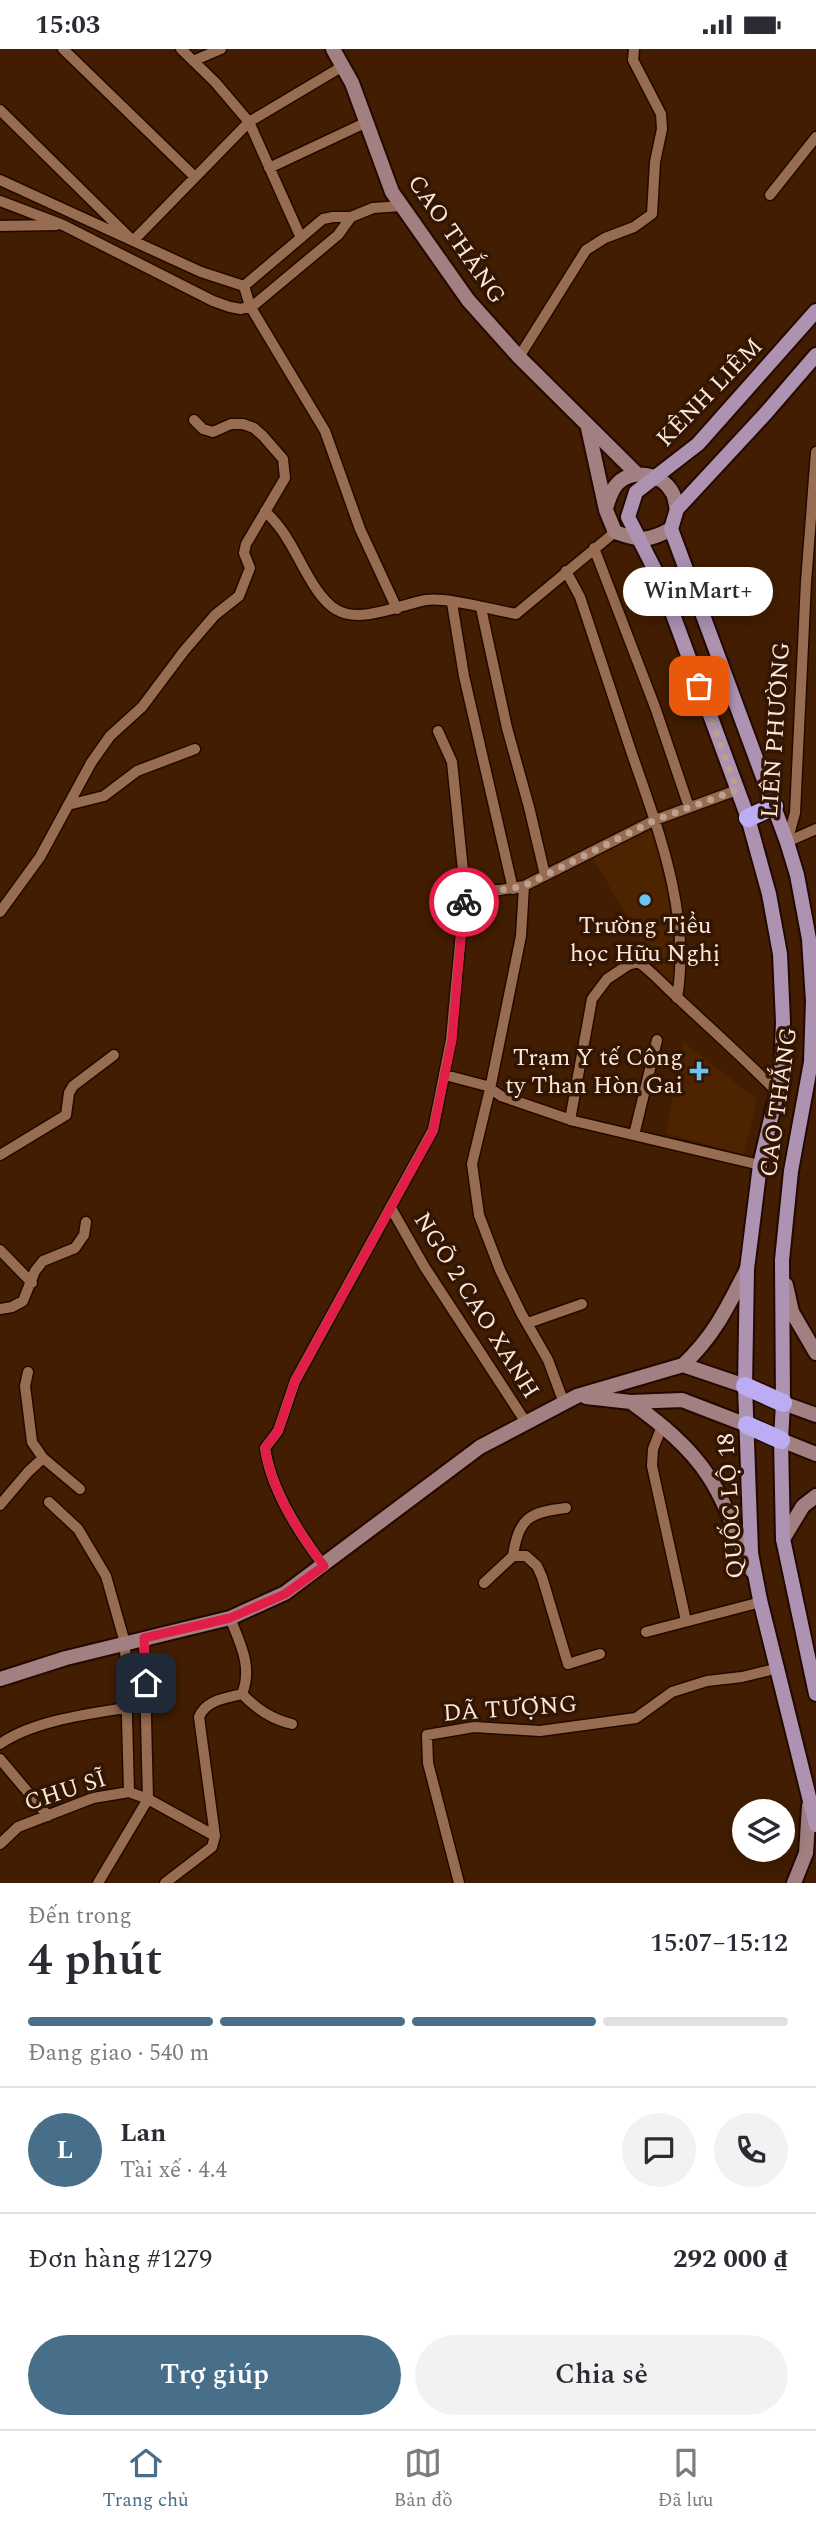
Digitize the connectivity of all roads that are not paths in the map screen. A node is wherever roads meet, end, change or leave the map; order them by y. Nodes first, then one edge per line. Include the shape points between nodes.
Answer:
1 (63, 49) edge
2 (181, 49) edge
3 (221, 49) edge
4 (333, 49) edge
5 (634, 49) edge
6 (193, 61) junction
7 (343, 66) junction
8 (0, 110) edge
9 (367, 122) junction
10 (249, 123) junction
11 (816, 137) edge
12 (269, 168) junction
13 (195, 177) junction
14 (0, 180) edge
15 (769, 195) dead end
16 (0, 201) edge
17 (402, 206) junction
18 (351, 217) junction
19 (63, 225) junction
20 (0, 226) edge
21 (300, 238) junction
22 (133, 241) junction
23 (244, 286) junction
24 (250, 306) junction
25 (816, 311) edge
26 (816, 355) edge
27 (519, 357) junction
28 (194, 420) dead end
29 (587, 426) junction
30 (816, 452) edge
31 (637, 474) junction
32 (656, 477) junction
33 (677, 509) junction
34 (606, 510) junction
35 (265, 511) junction
36 (671, 529) junction
37 (615, 532) junction
38 (638, 540) junction
39 (594, 548) junction
40 (566, 571) junction
41 (452, 603) junction
42 (481, 608) junction
43 (397, 609) junction
44 (438, 730) dead end
45 (195, 749) dead end
46 (737, 790) junction
47 (68, 805) junction
48 (774, 806) junction
49 (689, 807) junction
50 (748, 818) junction
51 (655, 820) junction
52 (816, 829) edge
53 (787, 842) junction
54 (545, 875) junction
55 (524, 886) junction
56 (513, 888) junction
57 (465, 890) junction
58 (0, 912) edge
59 (813, 938) edge
60 (677, 998) junction
61 (657, 1040) dead end
62 (114, 1055) dead end
63 (445, 1075) junction
64 (490, 1089) junction
65 (778, 1093) junction
66 (570, 1120) junction
67 (634, 1135) junction
68 (0, 1155) edge
69 (760, 1165) junction
70 (391, 1208) junction
71 (86, 1222) dead end
72 (0, 1250) edge
73 (782, 1260) junction
74 (747, 1269) junction
75 (32, 1283) junction
76 (582, 1304) dead end
77 (0, 1309) edge
78 (528, 1323) junction
79 (816, 1353) edge
80 (683, 1365) junction
81 (28, 1372) dead end
82 (745, 1386) junction
83 (571, 1399) junction
84 (632, 1402) junction
85 (783, 1403) junction
86 (816, 1415) edge
87 (527, 1424) junction
88 (747, 1425) junction
89 (662, 1426) junction
90 (781, 1440) junction
91 (816, 1454) edge
92 (43, 1458) junction
93 (80, 1489) dead end
94 (816, 1496) edge
95 (49, 1502) dead end
96 (0, 1505) edge
97 (566, 1508) dead end
98 (783, 1539) junction
99 (513, 1556) junction
100 (324, 1566) junction
101 (756, 1580) junction
102 (484, 1583) dead end
103 (761, 1602) junction
104 (230, 1618) junction
105 (686, 1621) junction
106 (646, 1632) dead end
107 (144, 1638) junction
108 (125, 1643) junction
109 (600, 1654) dead end
110 (779, 1668) junction
111 (0, 1679) edge
112 (242, 1694) junction
113 (816, 1694) edge
114 (126, 1708) junction
115 (292, 1724) dead end
116 (0, 1744) edge
117 (0, 1759) edge
118 (129, 1792) junction
119 (148, 1799) junction
120 (810, 1801) junction
121 (48, 1816) junction
122 (816, 1825) edge
123 (215, 1836) junction
124 (0, 1844) edge
125 (97, 1882) edge
126 (165, 1883) edge
127 (459, 1883) edge
128 (794, 1883) edge

1 - 13 street
2 - 6 street
3 - 6 street
4 - 7 main road, CAO THẮNG
5 - 27 street via 633,60 661,114 652,214 586,250
6 - 10 street
7 - 9 main road, CAO THẮNG
7 - 10 street
8 - 22 street
9 - 12 street
9 - 17 main road, CAO THẮNG via 392,192
10 - 12 street
10 - 13 street
11 - 15 street
12 - 21 street
13 - 22 street
14 - 22 street
16 - 19 street
17 - 18 street via 373,208
17 - 27 main road, CAO THẮNG via 468,300
18 - 21 street via 323,219
18 - 24 street via 338,235
19 - 20 street
19 - 24 street via 213,301 240,309
21 - 23 street
22 - 23 street
23 - 24 street
24 - 43 street via 325,431 360,529
25 - 32 main road, KÊNH LIÊM via 698,444
26 - 33 main road
27 - 29 main road, CAO THẮNG
28 - 35 street via 213,432 243,424 272,444 284,460 285,478
29 - 31 main road, CAO THẮNG
29 - 34 main road
30 - 53 street, LIÊN PHƯỜNG via 795,813
31 - 32 main road
31 - 34 main road via 619,481
32 - 33 main road via 672,491
32 - 38 main road, KÊNH LIÊM via 636,492 628,517
33 - 36 main road
34 - 37 main road
35 - 43 street via 288,539 319,592 337,611 358,614
35 - 47 street via 246,544 244,554 250,568 239,596 215,615 142,707 110,736
36 - 38 main road
36 - 48 main road, CAO THẮNG
37 - 38 main road
37 - 39 street
38 - 46 main road, CAO THẮNG via 661,582
39 - 40 street
39 - 49 street
40 - 42 street via 516,614
40 - 51 street via 580,597
41 - 42 street
41 - 43 street via 428,600
41 - 56 street via 464,676
42 - 54 street
44 - 57 street via 452,762
45 - 47 street via 137,771 104,796
46 - 49 street
46 - 50 main road, CAO THẮNG
47 - 58 street via 40,857
48 - 50 highway
48 - 53 main road, CAO THẮNG
49 - 51 street
50 - 65 main road, CAO THẮNG via 780,954 783,1022
51 - 54 street
51 - 60 street via 676,900 681,975
52 - 53 street
53 - 59 main road, CAO THẮNG
54 - 55 street
55 - 56 street
55 - 64 street via 521,936
56 - 57 street
57 - 63 street
59 - 73 main road, CAO THẮNG via 811,1062 791,1171
60 - 65 street
60 - 66 street via 639,962 597,989
61 - 67 street
62 - 68 street via 73,1086 66,1115
63 - 64 street
63 - 70 street via 433,1131
64 - 66 street
64 - 78 street via 472,1164 475,1193 500,1270
65 - 69 main road, CAO THẮNG
66 - 67 street
67 - 69 street
69 - 74 main road, CAO THẮNG
70 - 87 street, NGÕ 2 CAO XANH
70 - 100 street via 295,1381 278,1431 265,1448 270,1472 289,1511
71 - 75 street via 75,1248 43,1261
72 - 75 street
73 - 79 main road via 792,1312
73 - 85 main road, CAO THẮNG
74 - 80 main road via 715,1328
74 - 82 main road, CAO THẮNG
75 - 77 street via 23,1301
76 - 78 street
78 - 83 street
80 - 82 main road
80 - 83 main road
81 - 92 street via 25,1386 32,1442
82 - 85 highway
82 - 88 main road, QUỐC LỘ 18
83 - 84 main road
83 - 87 main road
84 - 88 main road via 682,1400
84 - 89 main road
85 - 86 main road
85 - 90 main road, QUỐC LỘ 18
87 - 100 main road via 480,1447
88 - 90 highway
88 - 101 main road, QUỐC LỘ 18
89 - 101 main road via 710,1478
89 - 105 street via 652,1466
90 - 91 main road
90 - 98 main road, QUỐC LỘ 18
92 - 93 street
92 - 96 street
94 - 98 main road via 803,1506
95 - 108 street via 78,1529 106,1576
97 - 99 street via 533,1514 520,1527
98 - 113 main road, QUỐC LỘ 18
99 - 102 street
99 - 109 street via 526,1556 537,1566 568,1664
100 - 104 main road via 285,1594
101 - 103 main road, QUỐC LỘ 18
103 - 105 street
103 - 110 main road, QUỐC LỘ 18
104 - 107 main road
104 - 112 street via 247,1663
105 - 106 street
107 - 108 main road
107 - 119 street
108 - 111 main road
108 - 114 street
110 - 120 main road, QUỐC LỘ 18
110 - 127 street, DÃ TƯỢNG via 672,1692 636,1718 540,1731 474,1727 427,1735 428,1763
112 - 115 street via 267,1714
112 - 123 street via 218,1700 202,1710 200,1717
114 - 116 street via 52,1723
114 - 118 street
117 - 121 street
118 - 119 street, CHU SĨ
118 - 121 street, CHU SĨ via 93,1798
119 - 123 street, CHU SĨ
119 - 125 street
120 - 122 main road, QUỐC LỘ 18
120 - 128 main road via 806,1853
121 - 124 street, CHU SĨ via 18,1828
123 - 126 street via 212,1847

